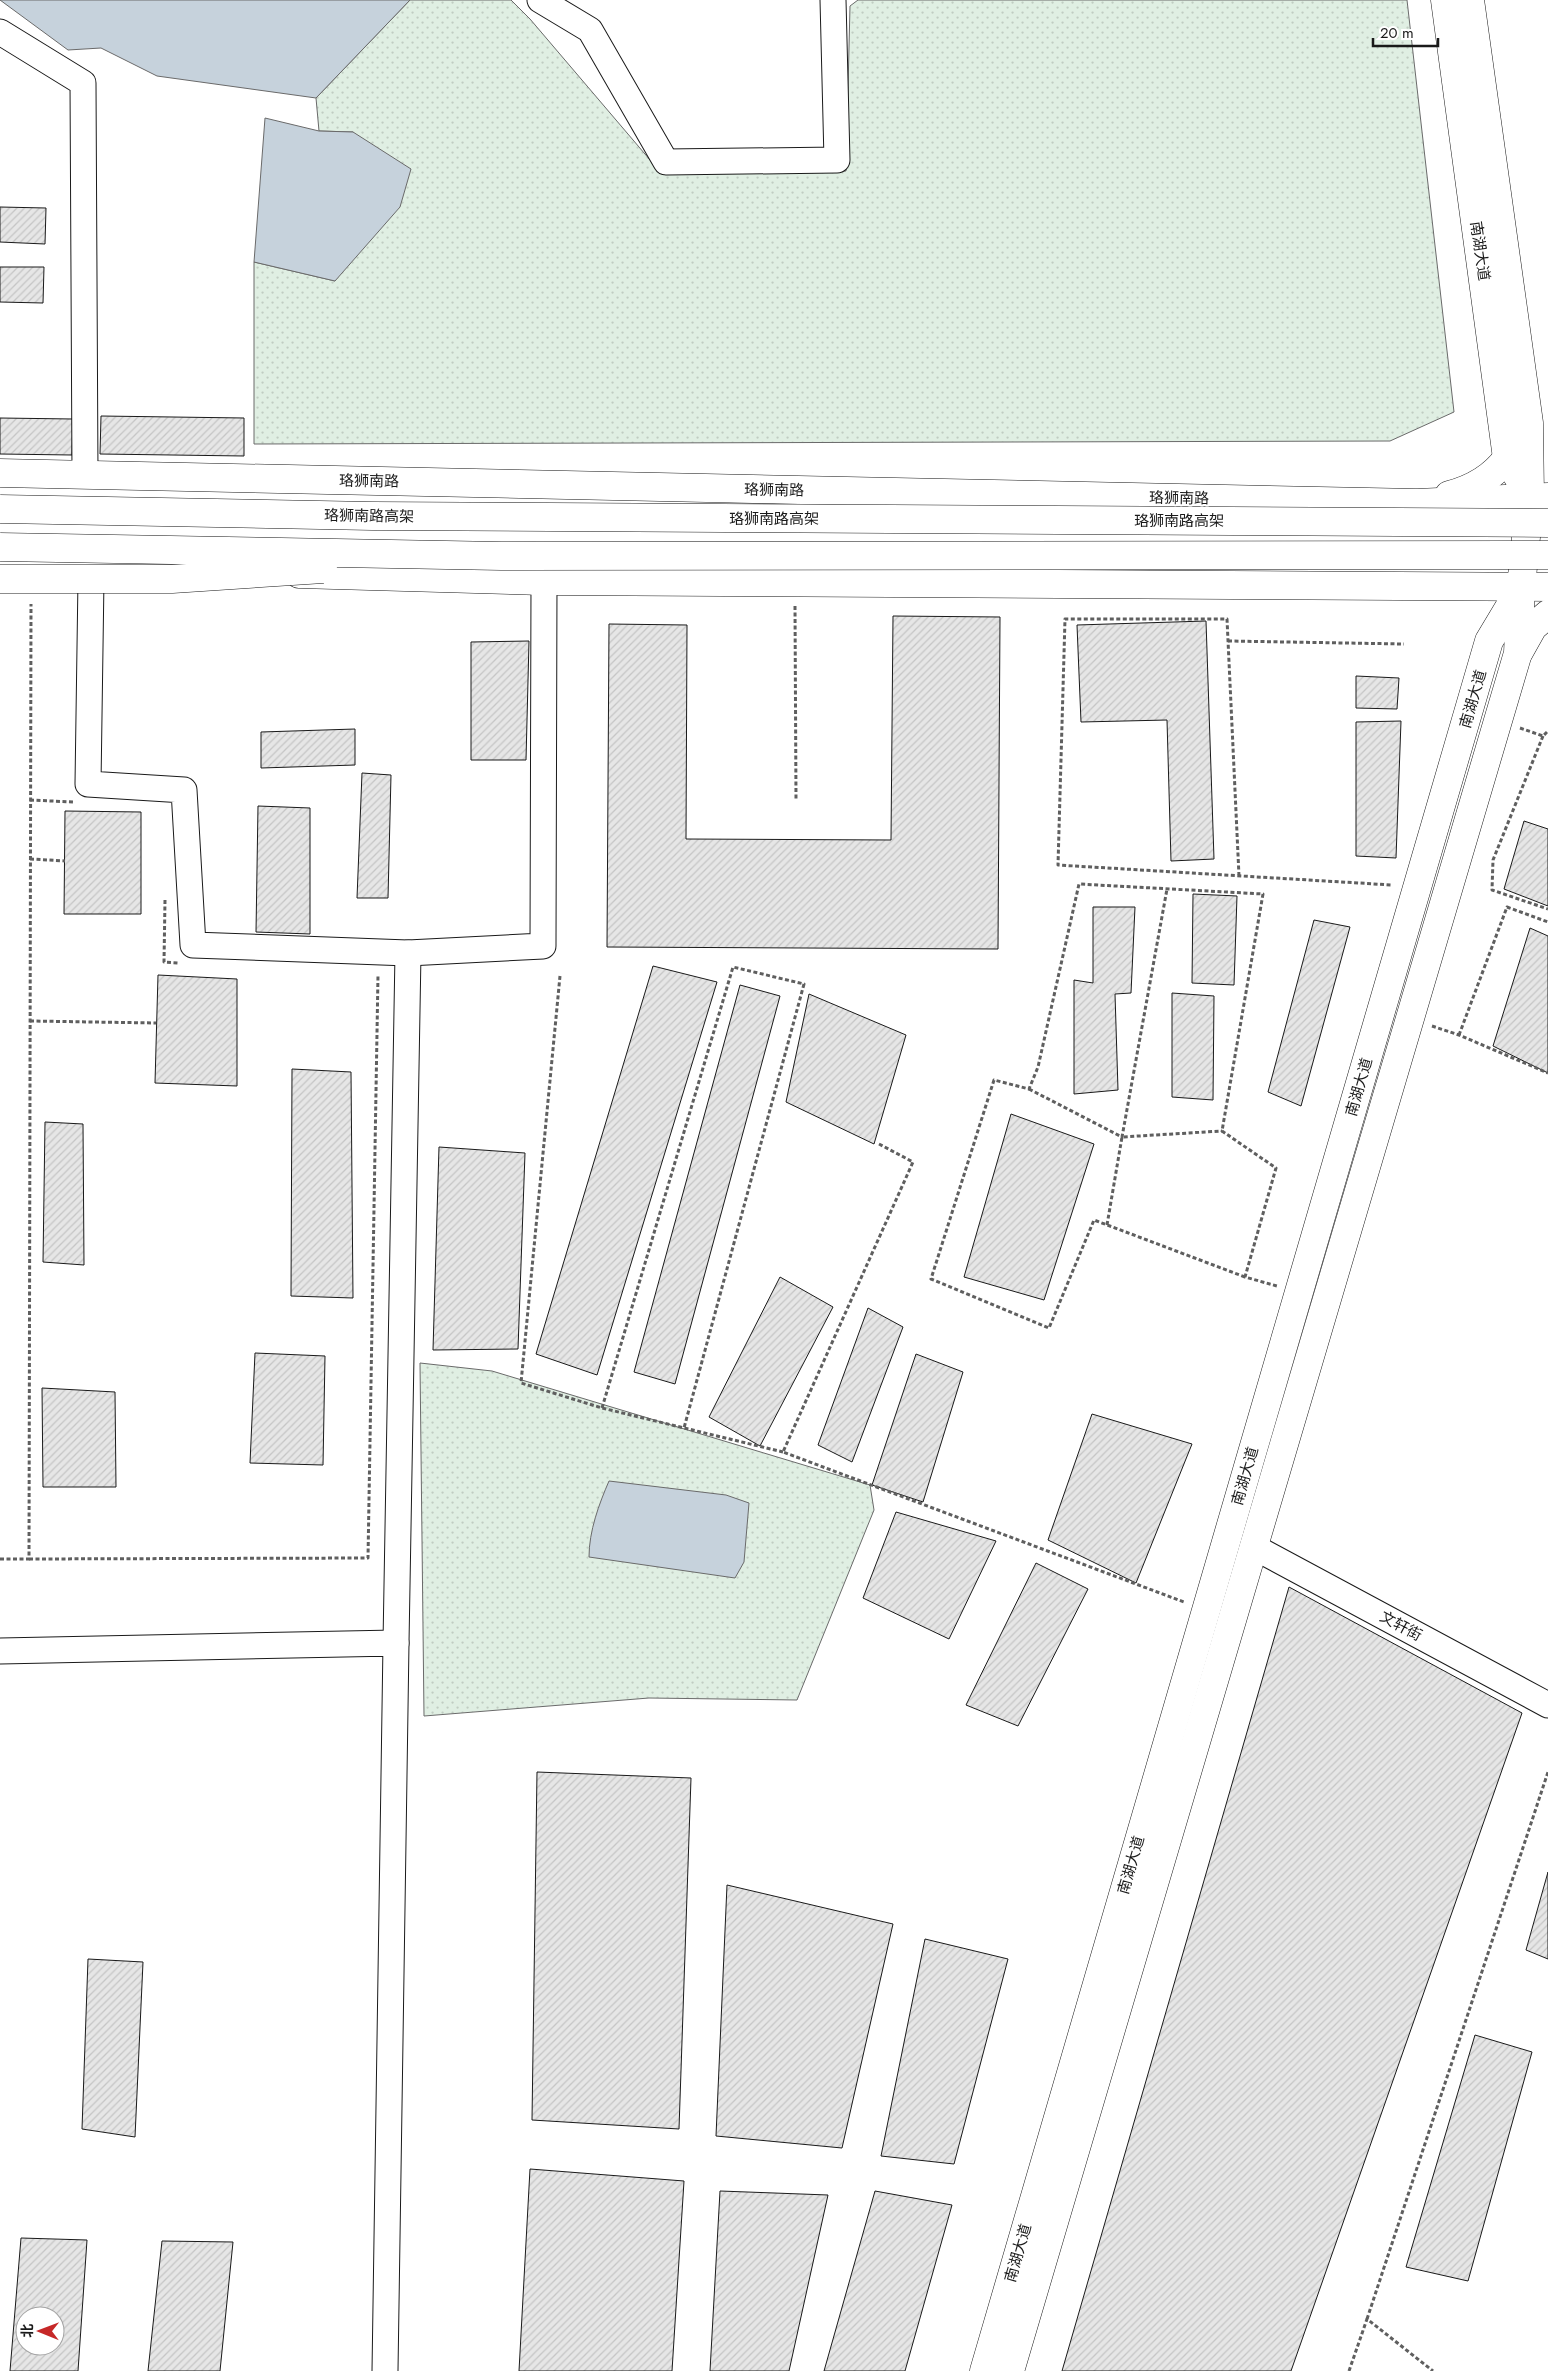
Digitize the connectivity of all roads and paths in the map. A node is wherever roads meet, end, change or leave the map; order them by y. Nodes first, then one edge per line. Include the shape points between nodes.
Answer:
1 (540, 0) edge
2 (833, 0) edge
3 (1445, 0) edge
4 (1470, 0) edge
5 (0, 32) edge
6 (1507, 458) junction
7 (0, 473) edge
8 (85, 475) junction
9 (1539, 497) edge
10 (1417, 503) junction
11 (0, 509) edge
12 (1548, 523) edge
13 (0, 548) edge
14 (1548, 555) edge
15 (500, 556) junction
16 (0, 570) edge
17 (0, 579) edge
18 (91, 579) junction
19 (544, 581) junction
20 (795, 582) junction
21 (1449, 586) junction
22 (1521, 587) junction
23 (1548, 587) edge
24 (31, 598) dead end
25 (1548, 614) edge
26 (1228, 641) junction
27 (1490, 641) junction
28 (1404, 644) dead end
29 (1518, 653) junction
30 (1499, 720) junction
31 (1548, 731) edge
32 (1543, 736) junction
33 (30, 800) junction
34 (796, 800) dead end
35 (79, 802) dead end
36 (30, 859) junction
37 (65, 861) dead end
38 (1239, 876) junction
39 (1418, 887) junction
40 (1167, 889) junction
41 (165, 894) dead end
42 (1548, 909) edge
43 (1548, 922) edge
44 (408, 953) junction
45 (184, 963) dead end
46 (378, 971) dead end
47 (560, 976) dead end
48 (1410, 1018) junction
49 (30, 1021) junction
50 (156, 1023) dead end
51 (1459, 1035) junction
52 (1548, 1073) edge
53 (1029, 1089) junction
54 (1222, 1131) junction
55 (1122, 1137) junction
56 (878, 1144) dead end
57 (1107, 1225) junction
58 (1245, 1276) junction
59 (1299, 1293) junction
60 (602, 1408) junction
61 (684, 1428) junction
62 (783, 1452) junction
63 (1254, 1547) junction
64 (0, 1559) edge
65 (29, 1559) junction
66 (1206, 1610) junction
67 (396, 1643) junction
68 (0, 1651) edge
69 (1548, 1705) edge
70 (1548, 1772) edge
71 (1367, 2319) junction
72 (385, 2371) edge
73 (984, 2371) edge
74 (1010, 2371) edge
75 (1348, 2371) edge
76 (1433, 2371) edge

1 - 2 street via 590,30 666,162 837,160
3 - 6 main road, 南湖大道
4 - 9 main road, 南湖大道
5 - 8 street via 82,83
6 - 9 main road, 南湖大道
6 - 10 main road via 1477,484
7 - 8 main road, 珞狮南路
8 - 10 main road, 珞狮南路
9 - 10 main road, 珞狮南路
9 - 22 main road, 南湖大道
11 - 12 main road, 珞狮南路高架, bridge via 382,516
13 - 15 main road, bridge
14 - 15 main road, bridge
15 - 18 main road, bridge via 172,579
16 - 19 main road
17 - 18 main road, bridge
18 - 44 street via 88,784 184,790 193,945
19 - 20 main road
19 - 44 street via 543,946
20 - 21 main road
20 - 34 path
21 - 22 main road
21 - 27 main road via 1474,593 1484,602 1490,615
22 - 23 main road
22 - 27 main road, 南湖大道
22 - 29 main road, 南湖大道
24 - 33 path
25 - 29 main road via 1534,627
26 - 28 path
26 - 38 path
26 - 38 path via 1227,619 1065,619 1058,865
27 - 39 main road, 南湖大道
29 - 30 main road, 南湖大道
30 - 32 path
30 - 48 main road, 南湖大道
31 - 32 path
32 - 42 path via 1492,860 1492,890
33 - 35 path
33 - 36 path
36 - 37 path
36 - 49 path
38 - 39 path
39 - 59 main road, 南湖大道
40 - 53 path via 1079,884 1038,1067
40 - 54 path via 1263,894
40 - 55 path
41 - 45 path via 164,962
43 - 51 path via 1507,907
44 - 67 street
46 - 65 path via 368,1558
47 - 60 path via 522,1383
48 - 51 path
48 - 63 main road, 南湖大道
49 - 50 path
49 - 65 path
51 - 52 path
53 - 55 path
53 - 57 path via 994,1080 931,1279 1049,1328 1094,1220
54 - 55 path
54 - 58 path via 1276,1168
55 - 57 path
56 - 62 path via 912,1162
57 - 58 path
58 - 59 path
59 - 66 main road, 南湖大道
60 - 61 path
60 - 61 path via 733,967 804,984
61 - 62 path
62 - 66 path
63 - 69 street, 文轩街
63 - 74 main road, 南湖大道
64 - 65 path
66 - 73 main road, 南湖大道
67 - 68 street
67 - 72 street
70 - 71 path
71 - 75 path
71 - 76 path

